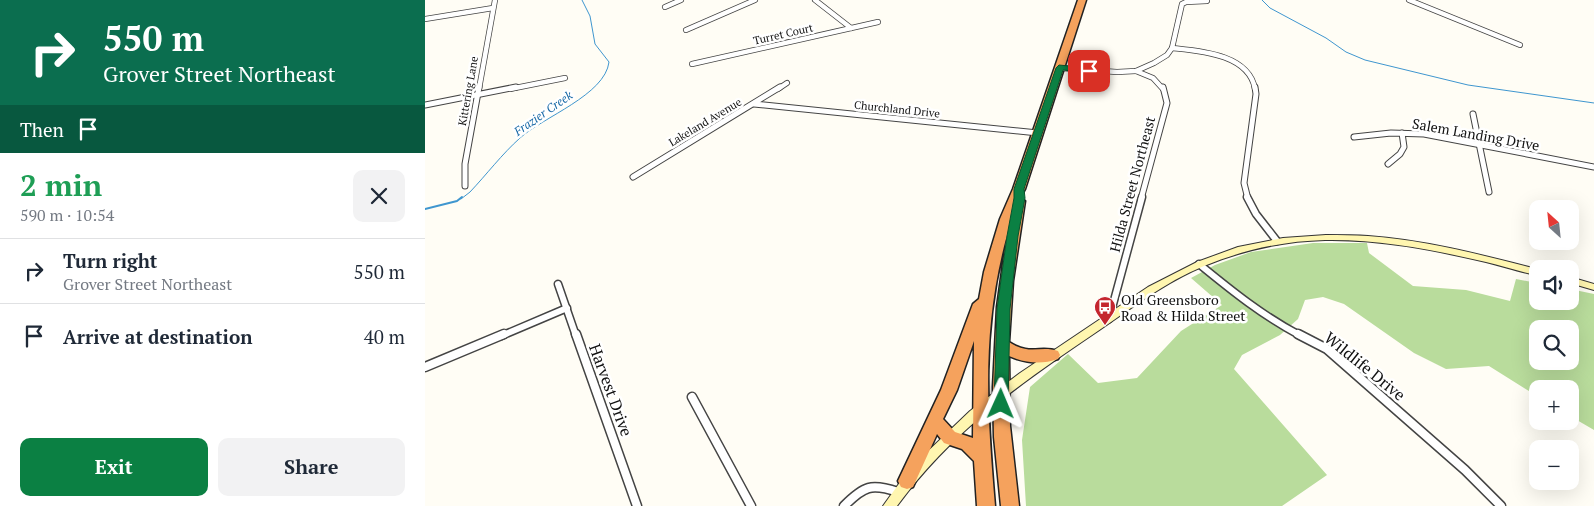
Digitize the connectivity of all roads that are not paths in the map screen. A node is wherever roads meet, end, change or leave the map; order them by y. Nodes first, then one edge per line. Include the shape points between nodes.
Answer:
1 (495, 0) edge
2 (681, 0) edge
3 (755, 0) edge
4 (815, 0) edge
5 (1082, 0) edge
6 (1409, 0) edge
7 (1207, 1) edge
8 (665, 7) dead end
9 (493, 8) junction
10 (425, 19) edge
11 (878, 22) dead end
12 (851, 28) junction
13 (686, 30) dead end
14 (1520, 45) dead end
15 (1172, 48) junction
16 (692, 64) dead end
17 (1059, 68) junction
18 (1136, 71) junction
19 (565, 78) dead end
20 (787, 83) dead end
21 (478, 94) junction
22 (754, 104) junction
23 (425, 105) edge
24 (1473, 114) dead end
25 (1038, 133) junction
26 (1402, 133) junction
27 (1354, 137) dead end
28 (1478, 143) junction
29 (1388, 164) dead end
30 (1594, 166) edge
31 (633, 177) dead end
32 (465, 186) dead end
33 (1019, 189) junction
34 (1489, 192) dead end
35 (1277, 242) junction
36 (1199, 264) junction
37 (1529, 270) edge
38 (1579, 283) edge
39 (558, 284) dead end
40 (1594, 287) edge
41 (986, 290) junction
42 (567, 308) junction
43 (1109, 319) junction
44 (1002, 345) junction
45 (1053, 355) junction
46 (425, 367) edge
47 (1001, 393) junction
48 (692, 397) dead end
49 (979, 412) junction
50 (935, 421) junction
51 (950, 438) junction
52 (982, 457) junction
53 (903, 487) junction
54 (637, 506) edge
55 (751, 506) edge
56 (844, 506) edge
57 (889, 506) edge
58 (985, 506) edge
59 (1010, 506) edge
60 (1501, 506) edge

1 - 9 street, Kittering Lane
2 - 8 street
3 - 13 street
4 - 12 street
5 - 17 highway
6 - 14 street
7 - 15 street via 1182,4
9 - 10 street
9 - 21 street, Kittering Lane
11 - 12 street, Turret Court
12 - 16 street, Turret Court
15 - 18 street via 1161,60
15 - 35 street via 1226,58 1253,78 1256,94 1243,183 1245,196 1253,210
17 - 18 street
17 - 25 highway
18 - 43 street, Hilda Street Northeast via 1162,84 1167,91 1167,103
19 - 21 street
20 - 22 street, Lakeland Avenue
21 - 23 street
21 - 32 street, Kittering Lane via 465,164
22 - 25 street, Churchland Drive
22 - 31 street, Lakeland Avenue
24 - 28 street
25 - 33 highway
26 - 27 street, Salem Landing Drive
26 - 28 street, Salem Landing Drive
26 - 29 street via 1404,150
28 - 30 street, Salem Landing Drive
28 - 34 street
33 - 41 highway via 1010,207
33 - 44 highway via 1005,292
35 - 36 main road via 1229,252
35 - 37 main road via 1321,237 1388,240 1441,248
36 - 43 main road
36 - 60 street, Wildlife Drive via 1272,321 1327,349 1465,470
38 - 40 main road
39 - 42 street, Harvest Drive
41 - 49 highway via 979,347
41 - 50 highway
42 - 46 street
42 - 54 street, Harvest Drive
43 - 45 main road
44 - 45 highway via 1026,357
44 - 47 highway
45 - 47 main road
47 - 49 main road
47 - 59 highway
48 - 55 street
49 - 51 street
49 - 52 highway
50 - 51 highway
50 - 53 highway
51 - 52 highway via 967,443
51 - 53 main road
52 - 58 highway
53 - 56 street via 876,485 860,489
53 - 57 main road

